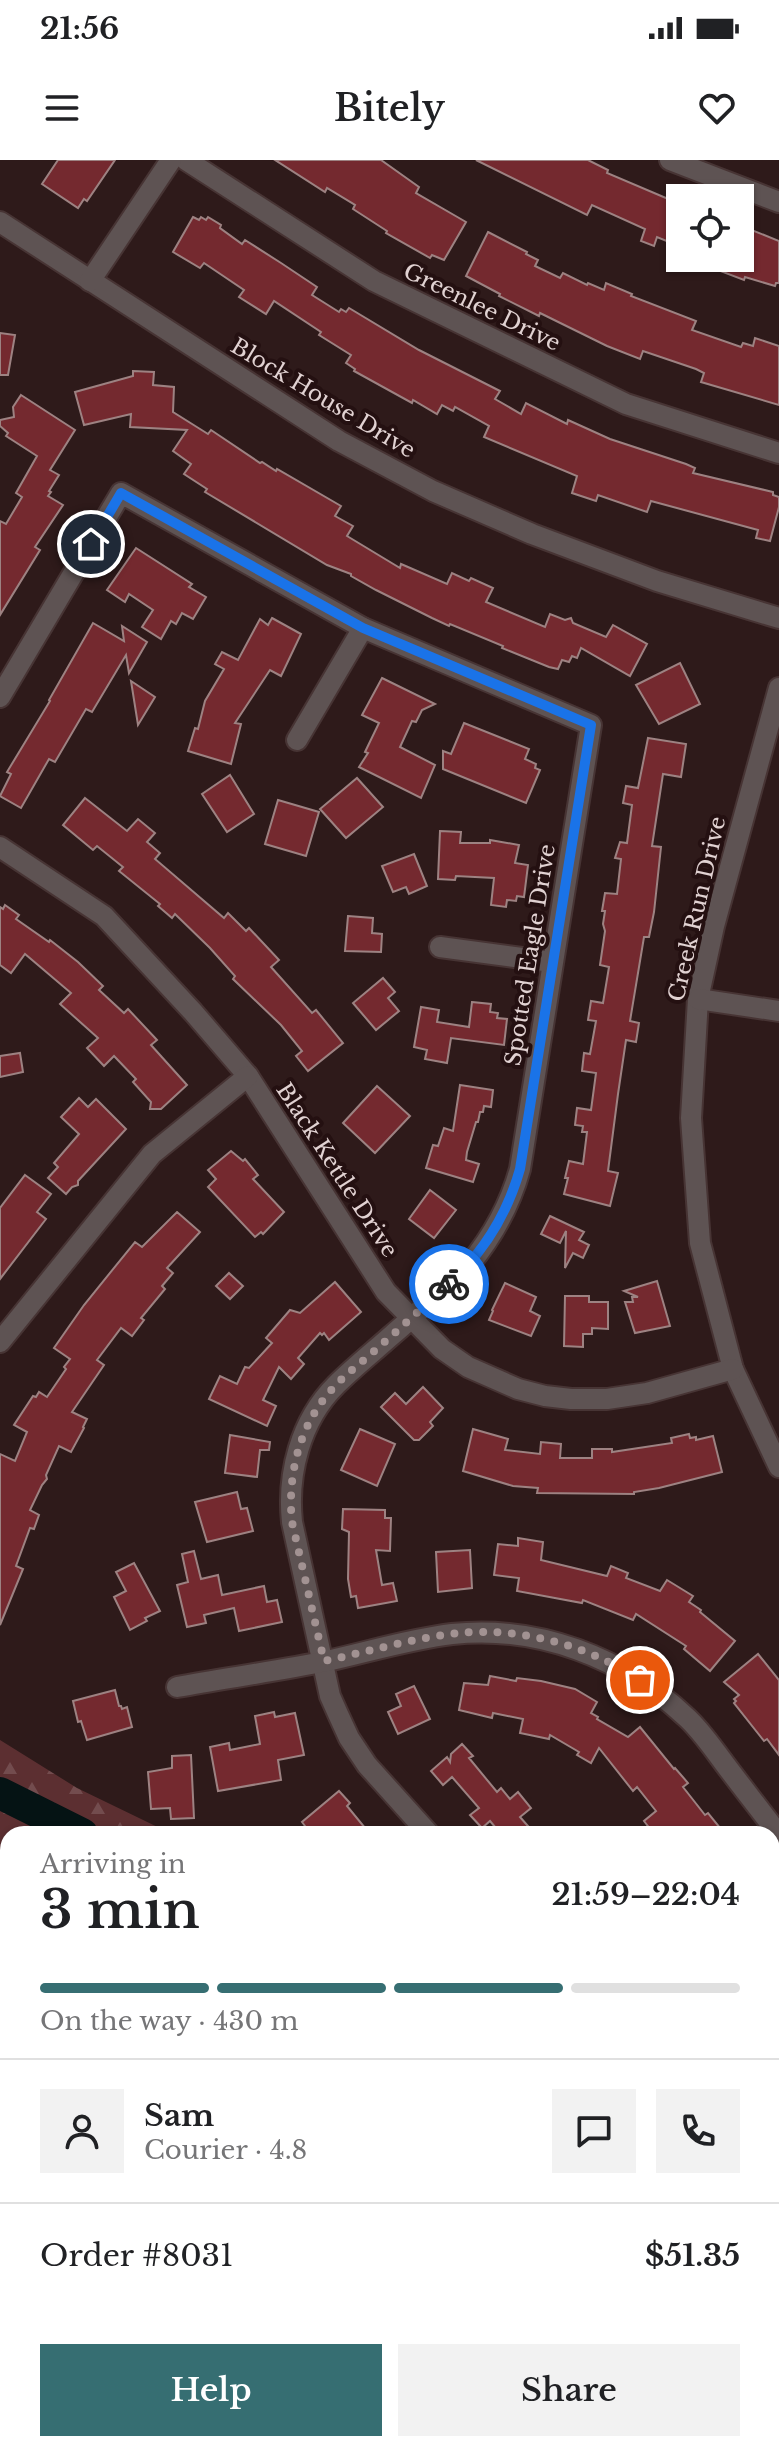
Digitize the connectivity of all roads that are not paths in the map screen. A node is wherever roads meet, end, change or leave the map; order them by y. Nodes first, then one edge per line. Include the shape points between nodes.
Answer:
1 (171, 160) edge
2 (186, 160) edge
3 (670, 160) edge
4 (779, 202) edge
5 (0, 222) edge
6 (90, 281) junction
7 (779, 453) edge
8 (779, 618) edge
9 (363, 628) junction
10 (779, 688) edge
11 (0, 697) edge
12 (297, 740) dead end
13 (0, 847) edge
14 (440, 947) dead end
15 (552, 962) junction
16 (698, 999) junction
17 (779, 1011) edge
18 (248, 1076) junction
19 (411, 1319) junction
20 (0, 1342) edge
21 (733, 1369) junction
22 (779, 1467) edge
23 (324, 1661) junction
24 (177, 1687) dead end
25 (422, 1826) edge
26 (772, 1826) edge

1 - 6 street
2 - 7 street, Greenlee Drive via 374,281 626,404
3 - 4 street
5 - 6 street, Block House Drive
6 - 8 street, Block House Drive via 339,441 433,491 657,581
9 - 11 street, Spotted Eagle Drive via 121,493
9 - 12 street
9 - 15 street, Spotted Eagle Drive via 591,725
10 - 16 street, Creek Run Drive
13 - 18 street, Black Kettle Drive via 104,916
14 - 15 street
15 - 19 street, Spotted Eagle Drive via 514,1190 488,1242
16 - 17 street
16 - 21 street, Creek Run Drive via 691,1118 700,1243
18 - 19 street, Black Kettle Drive via 386,1292
18 - 20 street via 152,1154
19 - 21 street, Black Kettle Drive via 468,1367 545,1396 607,1399
19 - 23 street, Spotted Eagle Drive via 334,1387 300,1443 292,1476 292,1522
21 - 22 street, Creek Run Drive
23 - 24 street
23 - 25 street, Spotted Eagle Drive via 330,1696 349,1738
23 - 26 street via 448,1635 488,1632 583,1650 617,1665 688,1718

